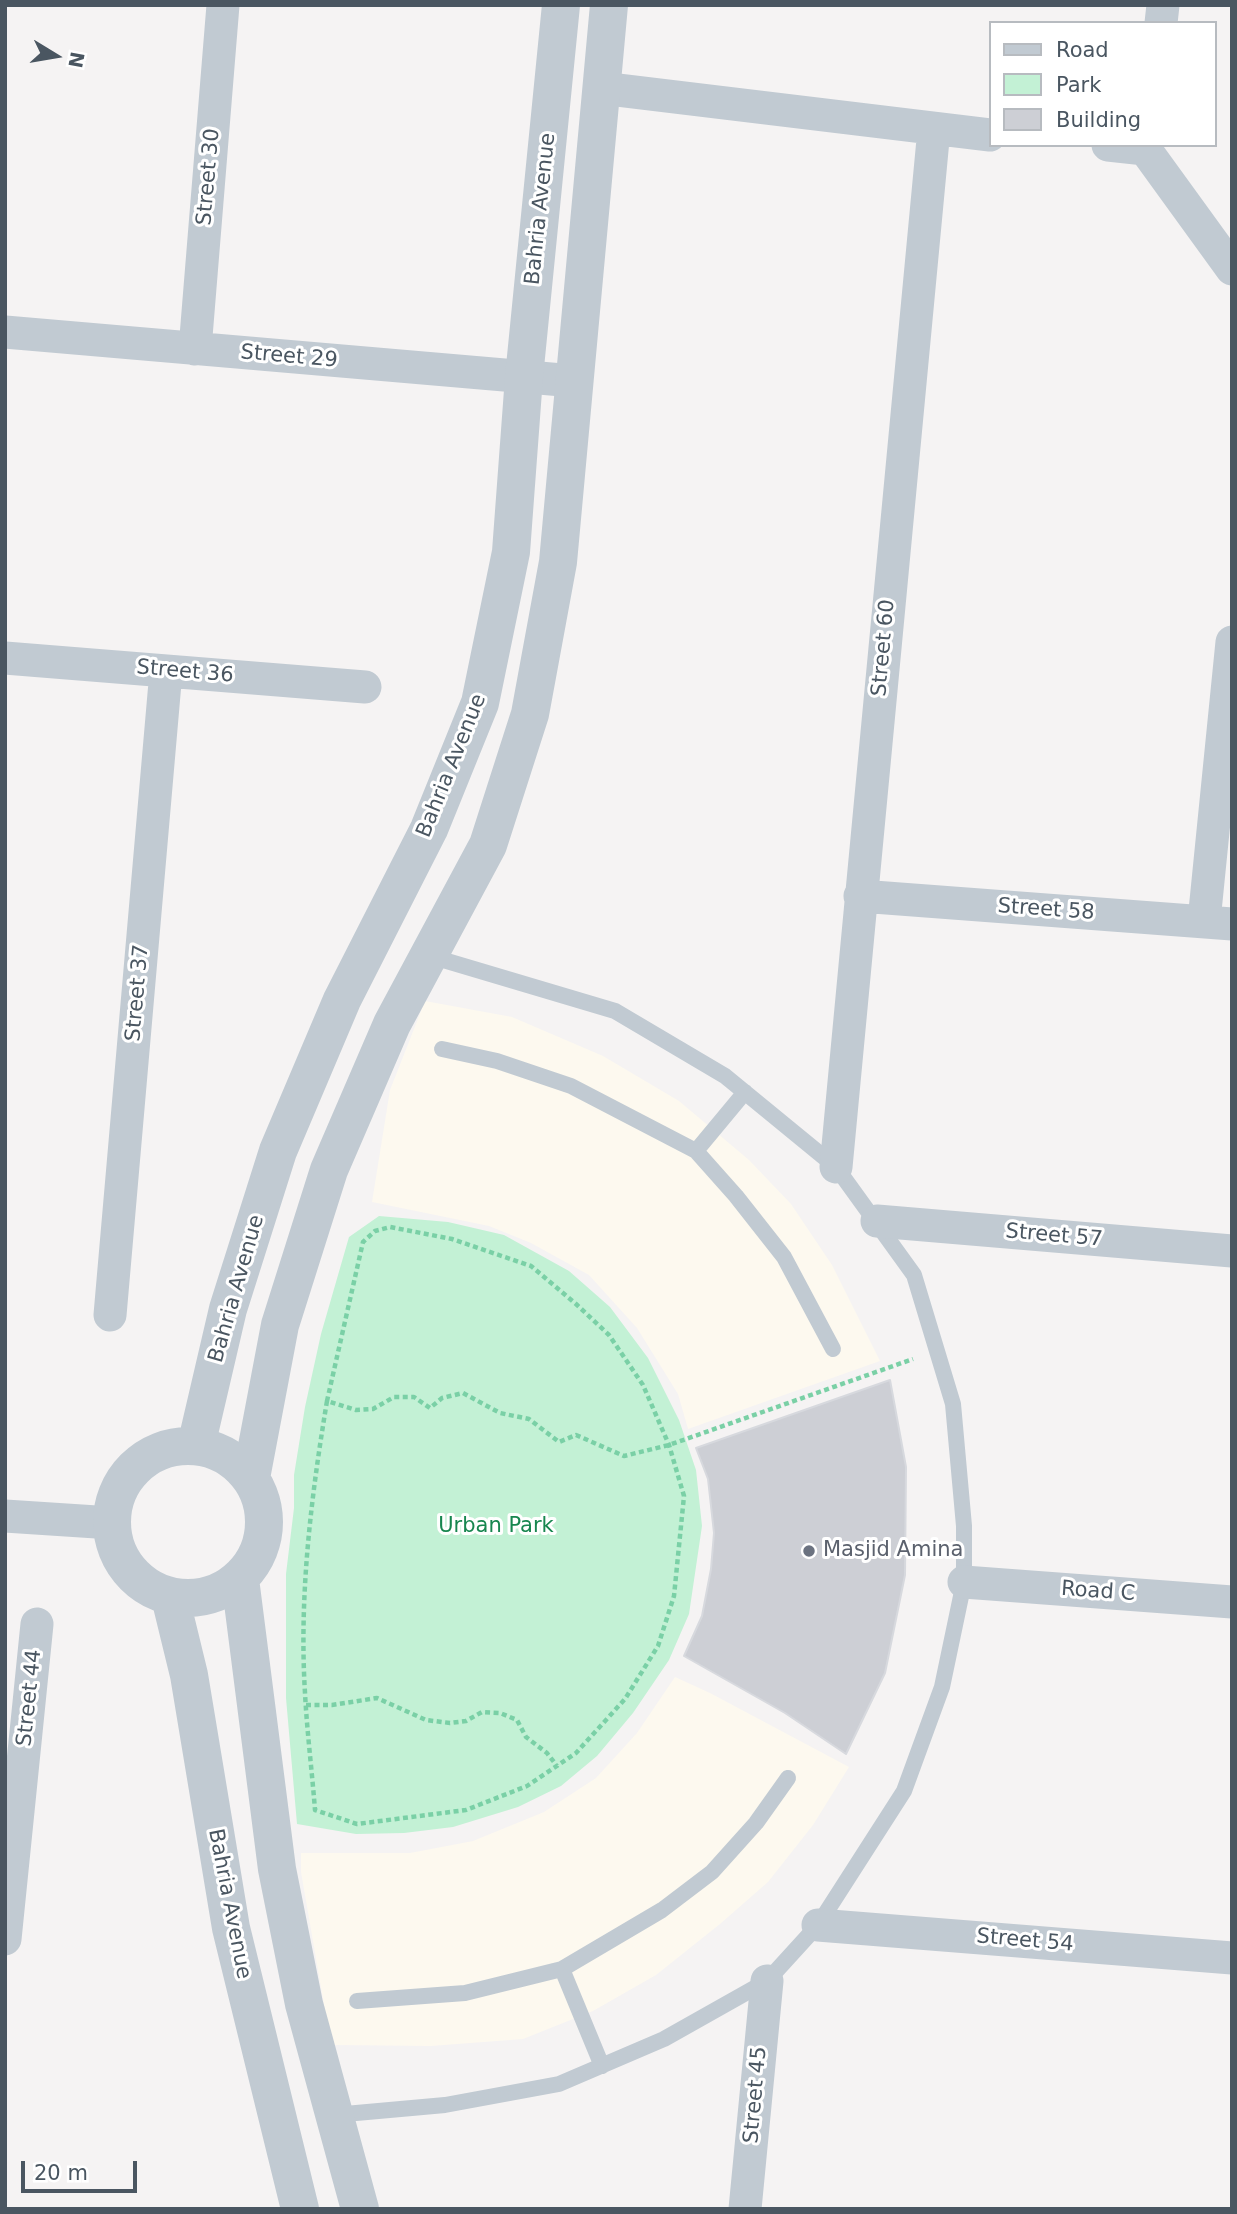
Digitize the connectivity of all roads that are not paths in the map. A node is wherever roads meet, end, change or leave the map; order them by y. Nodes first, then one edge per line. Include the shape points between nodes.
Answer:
1 (223, 5) edge
2 (561, 5) edge
3 (609, 5) edge
4 (601, 88) junction
5 (934, 129) junction
6 (988, 135) edge
7 (1145, 147) edge
8 (1232, 269) edge
9 (5, 332) edge
10 (195, 349) junction
11 (524, 377) junction
12 (574, 381) junction
13 (1232, 642) edge
14 (5, 658) edge
15 (166, 671) junction
16 (365, 687) dead end
17 (860, 896) junction
18 (1218, 922) edge
19 (430, 956) junction
20 (442, 1049) dead end
21 (745, 1092) junction
22 (696, 1151) junction
23 (836, 1167) junction
24 (877, 1221) junction
25 (1232, 1251) edge
26 (110, 1315) dead end
27 (833, 1349) dead end
28 (196, 1446) junction
29 (251, 1478) junction
30 (5, 1516) edge
31 (112, 1523) junction
32 (240, 1579) junction
33 (964, 1582) junction
34 (170, 1597) junction
35 (1232, 1602) edge
36 (37, 1624) dead end
37 (788, 1778) dead end
38 (818, 1924) junction
39 (5, 1939) edge
40 (1232, 1958) edge
41 (562, 1969) junction
42 (767, 1982) junction
43 (357, 2001) dead end
44 (602, 2066) junction
45 (333, 2115) junction
46 (300, 2209) edge
47 (360, 2209) edge
48 (745, 2209) edge

1 - 10 street, Street 30
2 - 11 street, Bahria Avenue
3 - 4 street
4 - 5 street
4 - 12 street
5 - 6 street
5 - 17 street, Street 60
7 - 8 street
9 - 10 street, Street 29
10 - 11 street, Street 29
11 - 12 street, Street 29
11 - 28 street, Bahria Avenue via 510,552 480,703 429,829 342,1000 278,1151 228,1310
12 - 19 street via 558,562 530,714 488,845
13 - 18 street
14 - 15 street, Street 36
15 - 16 street, Street 36
15 - 26 street, Street 37
17 - 18 street, Street 58
17 - 23 street, Street 60
19 - 21 lane via 615,1011
19 - 29 street via 391,1024 329,1170 280,1325
20 - 22 lane via 571,1086
21 - 22 lane
21 - 23 lane
22 - 27 lane via 784,1256
23 - 24 lane
24 - 25 street, Street 57
24 - 33 lane via 914,1275 953,1404
28 - 29 street via 236,1462
28 - 31 street via 170,1448 147,1458 128,1475 116,1498
29 - 32 street via 260,1497 264,1530 254,1562
30 - 31 street
31 - 34 street via 116,1548 128,1570 147,1587
32 - 34 street via 219,1593 195,1599
32 - 45 street via 276,1869
33 - 35 street, Road C
33 - 38 lane via 942,1688 904,1791
34 - 46 street, Bahria Avenue via 189,1675 231,1928
36 - 39 street, Street 44
37 - 41 lane via 712,1872 662,1910
38 - 40 street, Street 54
38 - 42 lane
41 - 43 lane via 465,1993
41 - 44 lane
42 - 44 lane via 664,2039
42 - 48 street, Street 45
44 - 45 lane via 559,2084 445,2105
45 - 47 street

